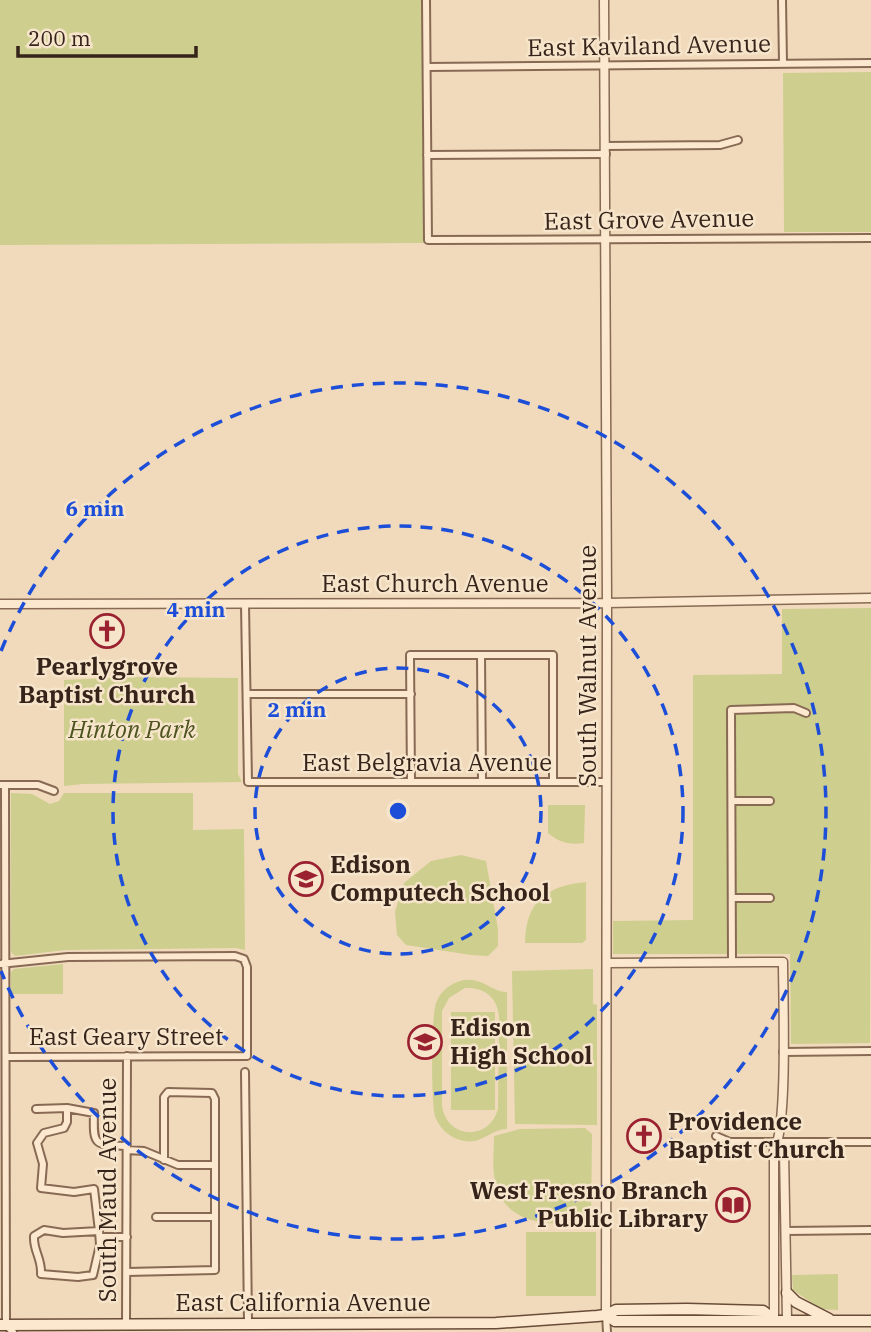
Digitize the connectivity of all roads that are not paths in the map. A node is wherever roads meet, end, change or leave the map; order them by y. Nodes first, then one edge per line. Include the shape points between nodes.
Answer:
1 (426, 0) edge
2 (604, 0) edge
3 (782, 0) edge
4 (783, 63) junction
5 (871, 63) edge
6 (605, 66) junction
7 (427, 67) junction
8 (738, 140) dead end
9 (606, 150) junction
10 (427, 155) junction
11 (871, 237) edge
12 (606, 240) junction
13 (871, 598) edge
14 (607, 603) junction
15 (0, 604) edge
16 (245, 604) junction
17 (481, 655) junction
18 (247, 694) junction
19 (411, 694) junction
20 (806, 713) dead end
21 (411, 782) junction
22 (482, 782) junction
23 (553, 782) junction
24 (607, 782) junction
25 (2, 785) edge
26 (54, 791) dead end
27 (732, 801) junction
28 (770, 801) dead end
29 (733, 898) junction
30 (770, 898) dead end
31 (732, 962) junction
32 (607, 963) junction
33 (3, 964) edge
34 (871, 1051) edge
35 (783, 1052) junction
36 (127, 1056) junction
37 (6, 1057) junction
38 (245, 1072) dead end
39 (67, 1108) junction
40 (36, 1109) dead end
41 (716, 1136) dead end
42 (779, 1142) junction
43 (871, 1142) edge
44 (127, 1148) junction
45 (3, 1150) edge
46 (163, 1160) junction
47 (215, 1165) junction
48 (156, 1217) dead end
49 (215, 1217) junction
50 (871, 1230) edge
51 (786, 1231) junction
52 (100, 1234) junction
53 (127, 1237) junction
54 (127, 1272) junction
55 (787, 1293) junction
56 (606, 1315) junction
57 (774, 1319) junction
58 (787, 1320) junction
59 (832, 1320) junction
60 (871, 1321) edge
61 (313, 1323) junction
62 (248, 1324) junction
63 (6, 1327) edge
64 (117, 1327) edge
65 (154, 1328) edge
66 (496, 1328) edge
67 (303, 1332) edge
68 (607, 1332) edge

1 - 7 street
2 - 6 street, South Walnut Avenue
3 - 4 street
4 - 5 street, East Kaviland Avenue
4 - 6 street, East Kaviland Avenue
6 - 7 street, East Kaviland Avenue
6 - 9 street, South Walnut Avenue
7 - 10 street
8 - 9 street via 720,145
9 - 10 street
9 - 12 street, South Walnut Avenue
10 - 12 street, East Grove Avenue via 428,240
11 - 12 street, East Grove Avenue
12 - 14 street, South Walnut Avenue
13 - 14 street, East Church Avenue
14 - 16 street, East Church Avenue
14 - 24 street, South Walnut Avenue
15 - 16 street, East Church Avenue
16 - 18 street
17 - 19 street via 410,655
17 - 22 street
17 - 23 street via 553,655
18 - 19 street
18 - 21 street, East Belgravia Avenue via 248,782
19 - 21 street
20 - 27 street via 794,708 731,709
21 - 22 street, East Belgravia Avenue
22 - 23 street, East Belgravia Avenue
23 - 24 street, East Belgravia Avenue
24 - 32 street, South Walnut Avenue
25 - 26 street via 38,785
25 - 33 street
27 - 28 street
27 - 29 street
29 - 30 street
29 - 31 street
31 - 32 street
31 - 35 street via 783,962
32 - 56 street, South Walnut Avenue
33 - 36 street, East Geary Street via 68,957 244,959 247,1056
33 - 37 street
34 - 35 street
35 - 42 street
36 - 37 street, East Geary Street
36 - 44 street, South Maud Avenue
37 - 45 street
38 - 62 street
39 - 40 street
39 - 44 street via 94,1112 98,1142
39 - 52 street via 64,1128 44,1133 37,1143 43,1164 41,1188 94,1189
41 - 42 street via 730,1142
42 - 43 street
42 - 51 street via 784,1151
42 - 57 street via 774,1150
44 - 46 street
44 - 53 street, South Maud Avenue
45 - 63 street
46 - 47 street via 178,1165
46 - 47 street via 164,1097 168,1092 212,1093
47 - 49 street
48 - 49 street
49 - 54 street via 215,1270
50 - 51 street
51 - 55 street
52 - 52 street via 44,1230 34,1236 42,1260 41,1274 93,1275
52 - 53 street
53 - 54 street, South Maud Avenue
54 - 64 street, South Maud Avenue
55 - 58 street
55 - 59 main road
56 - 57 main road, East California Avenue via 616,1310 687,1309 763,1311
56 - 66 main road, East California Avenue
56 - 68 street, South Walnut Avenue
57 - 58 main road, East California Avenue
58 - 59 main road, East California Avenue
59 - 60 main road, East California Avenue
61 - 62 main road, East California Avenue
61 - 66 main road, East California Avenue
61 - 67 street
62 - 65 main road, East California Avenue
63 - 64 main road, East California Avenue
64 - 65 main road, East California Avenue

